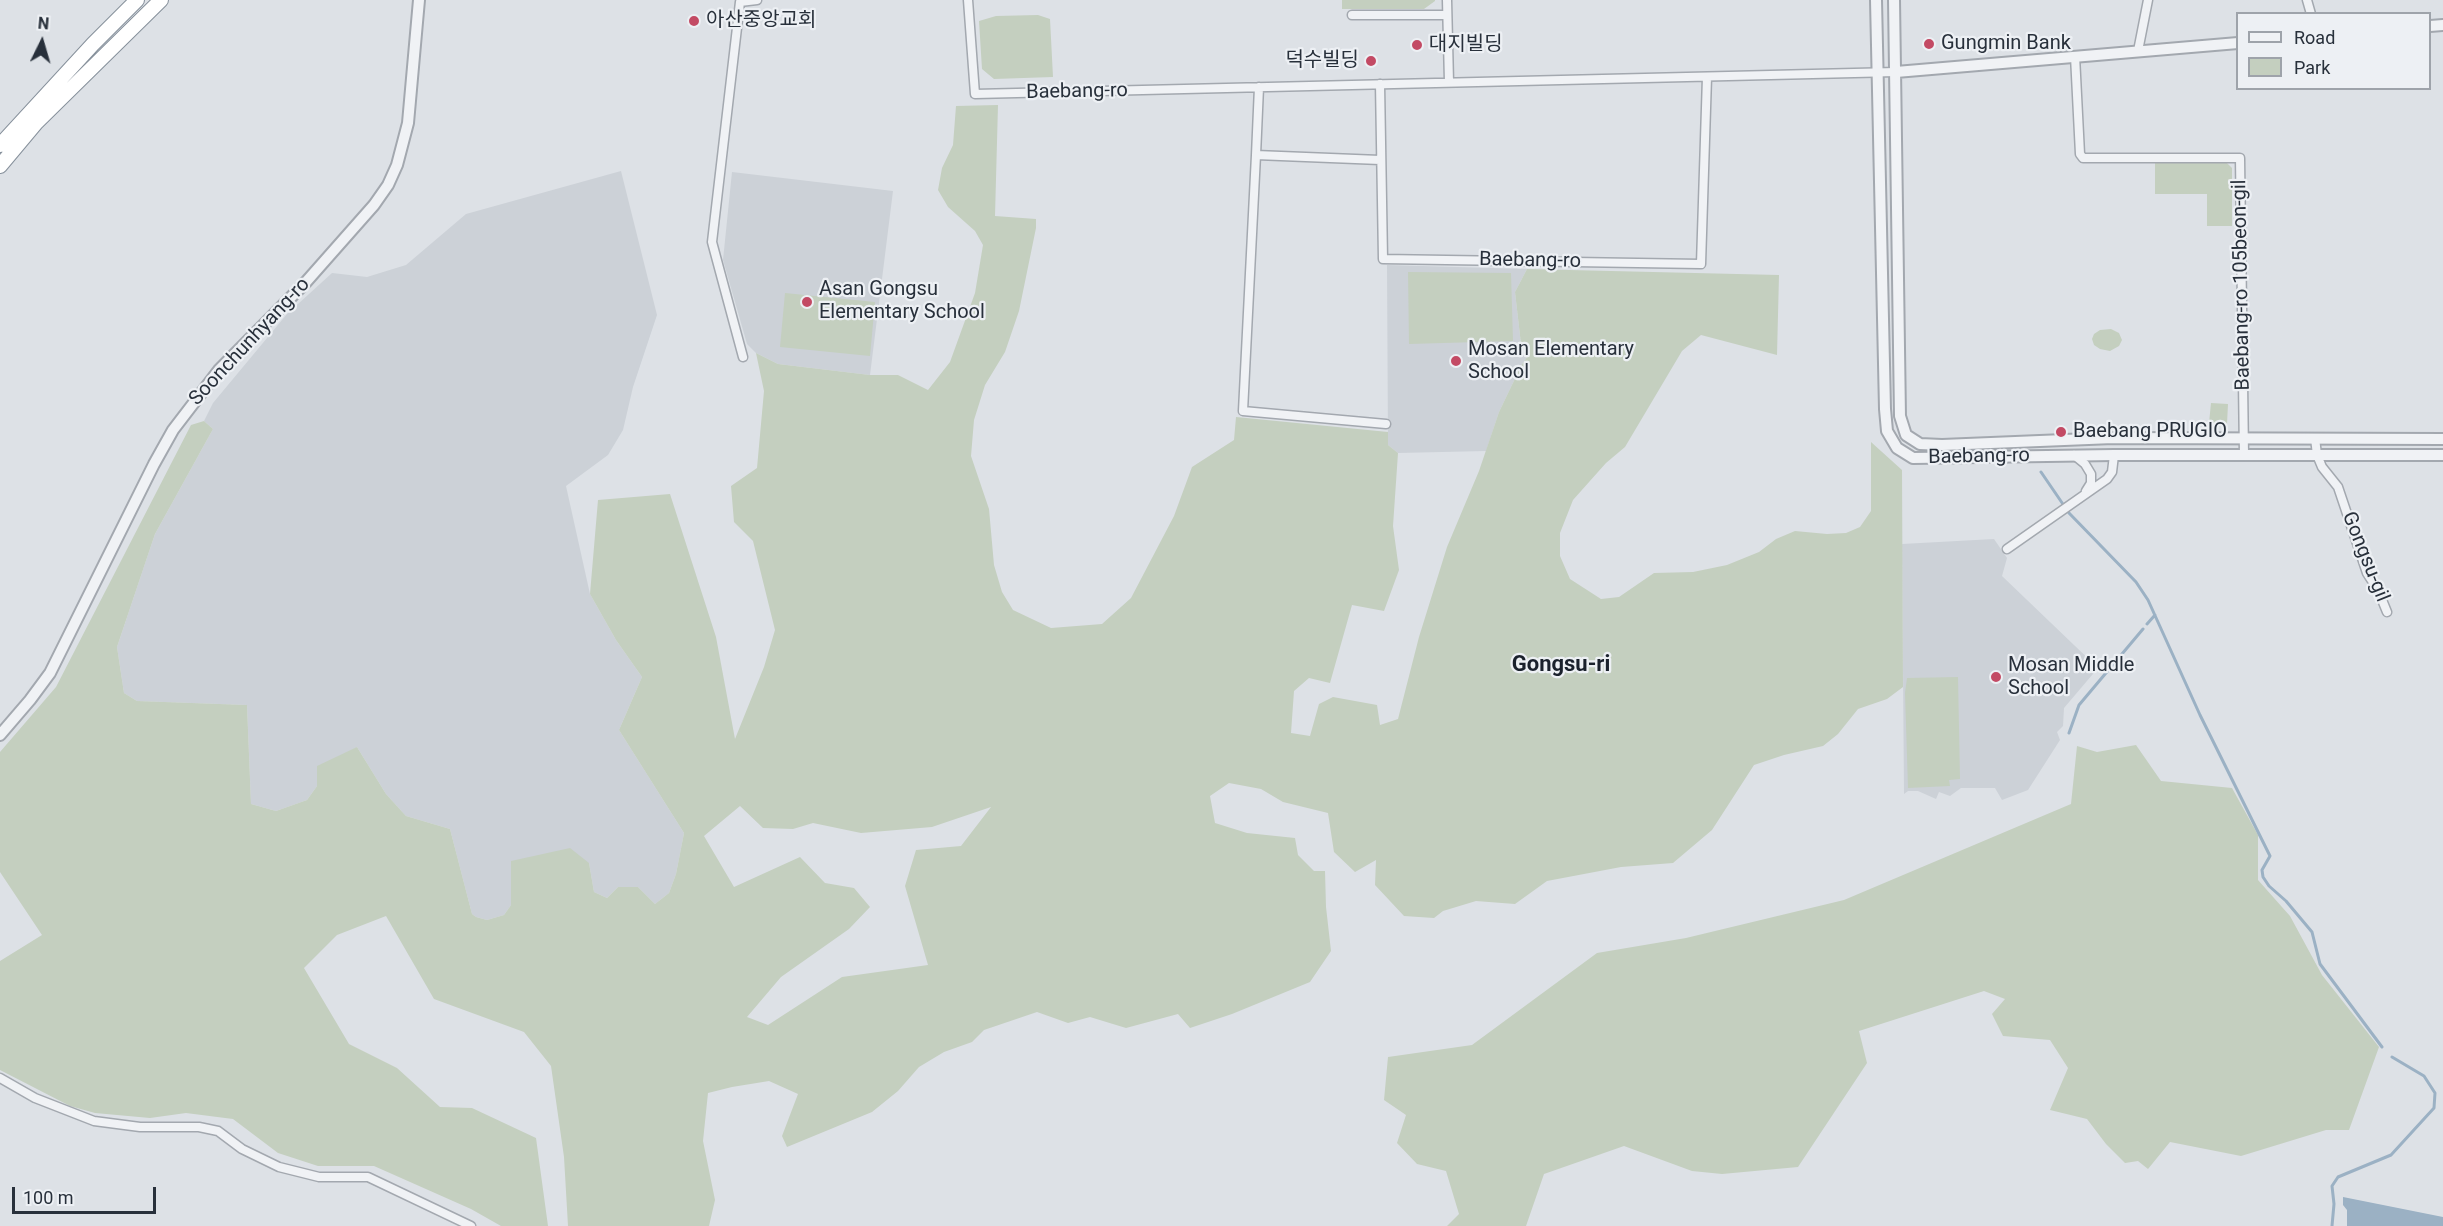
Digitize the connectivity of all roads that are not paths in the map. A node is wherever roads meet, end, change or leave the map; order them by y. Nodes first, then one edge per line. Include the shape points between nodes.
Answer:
1 (137, 0) edge
2 (161, 0) edge
3 (419, 0) edge
4 (757, 0) edge
5 (968, 0) edge
6 (1447, 0) edge
7 (1876, 0) edge
8 (1894, 0) edge
9 (2148, 0) edge
10 (1352, 15) dead end
11 (1448, 15) junction
12 (2236, 43) edge
13 (2138, 51) junction
14 (2075, 56) junction
15 (1877, 72) junction
16 (1896, 72) junction
17 (1707, 77) junction
18 (1449, 82) junction
19 (1380, 84) junction
20 (1259, 87) junction
21 (0, 145) edge
22 (1256, 155) junction
23 (1380, 160) junction
24 (0, 166) edge
25 (743, 357) dead end
26 (1386, 424) dead end
27 (2244, 438) junction
28 (2315, 438) junction
29 (2443, 438) edge
30 (2074, 455) junction
31 (2114, 455) junction
32 (2244, 455) junction
33 (2317, 455) junction
34 (2443, 455) edge
35 (2085, 493) junction
36 (2007, 549) dead end
37 (2387, 612) dead end
38 (0, 735) edge
39 (0, 1078) edge
40 (471, 1226) edge

1 - 21 highway
2 - 24 highway via 36,123
3 - 38 street, Soonchunhyang-ro via 408,123 388,184 306,282 219,370 173,430 50,673
4 - 25 street via 740,2 712,242
5 - 20 street, Baebang-ro via 975,94
6 - 11 street
7 - 15 street, Baebang-ro
8 - 16 street, Baebang-ro
9 - 13 street
10 - 11 street
11 - 18 street
12 - 13 street, Baebang-ro
13 - 14 street, Baebang-ro
14 - 16 street, Baebang-ro
14 - 27 street, Baebang-ro 105beon-gil via 2083,158 2240,158
15 - 16 street, Baebang-ro
15 - 17 street, Baebang-ro
15 - 30 street, Baebang-ro via 1887,431 1897,448 1912,458
16 - 27 street, Baebang-ro via 1900,416 1906,435 1920,444 1942,445 2113,438
17 - 18 street, Baebang-ro
17 - 23 street, Baebang-ro via 1701,264 1383,259
18 - 19 street, Baebang-ro
19 - 20 street, Baebang-ro
19 - 23 street, Baebang-ro
20 - 22 street
22 - 23 street
22 - 26 street via 1243,411
27 - 28 street, Baebang-ro
27 - 32 street, Baebang-ro 105beon-gil
28 - 29 street, Baebang-ro
28 - 33 street, Gongsu-gil
30 - 31 street, Baebang-ro
30 - 35 street via 2091,474
31 - 32 street, Baebang-ro
31 - 35 street via 2107,479
32 - 33 street, Baebang-ro
33 - 34 street, Baebang-ro
33 - 37 street, Gongsu-gil via 2338,487 2367,573
35 - 36 street
39 - 40 street via 35,1098 94,1121 199,1127 218,1131 242,1149 279,1167 319,1177 368,1177

